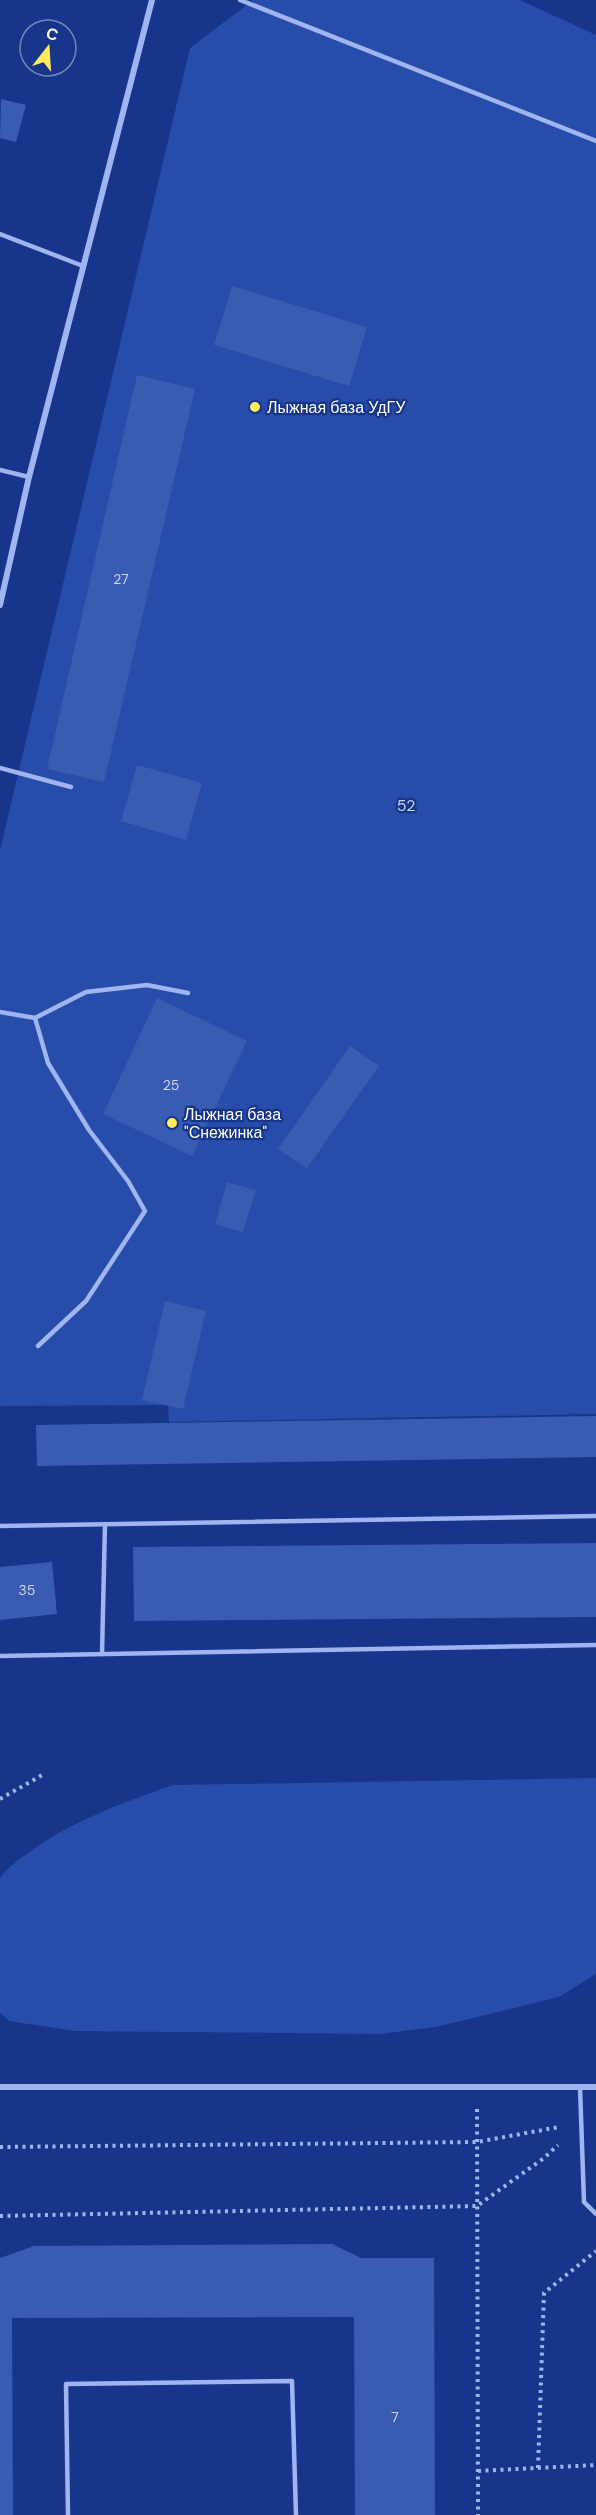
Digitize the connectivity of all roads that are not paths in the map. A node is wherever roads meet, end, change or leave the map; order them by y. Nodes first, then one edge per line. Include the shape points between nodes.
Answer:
1 (152, 0) edge
2 (240, 0) edge
3 (596, 141) edge
4 (0, 234) edge
5 (83, 266) junction
6 (0, 470) edge
7 (29, 477) junction
8 (0, 604) edge
9 (0, 768) edge
10 (71, 787) dead end
11 (188, 993) dead end
12 (0, 1012) edge
13 (34, 1018) junction
14 (38, 1346) dead end
15 (596, 1516) edge
16 (105, 1524) junction
17 (0, 1526) edge
18 (596, 1645) edge
19 (102, 1654) junction
20 (0, 1656) edge
21 (0, 2087) edge
22 (580, 2087) junction
23 (596, 2087) edge
24 (596, 2214) edge
25 (68, 2515) edge
26 (296, 2515) edge

1 - 5 street
2 - 3 lane
4 - 5 lane
5 - 7 street
6 - 7 lane
7 - 8 street
9 - 10 lane
11 - 13 lane via 147,985 86,992
12 - 13 lane
13 - 14 lane via 48,1063 145,1211 86,1301
15 - 16 lane
16 - 17 lane
16 - 19 lane
18 - 19 lane
19 - 20 lane
21 - 22 street
22 - 23 street
22 - 24 lane via 584,2202
25 - 26 lane via 66,2384 292,2381

